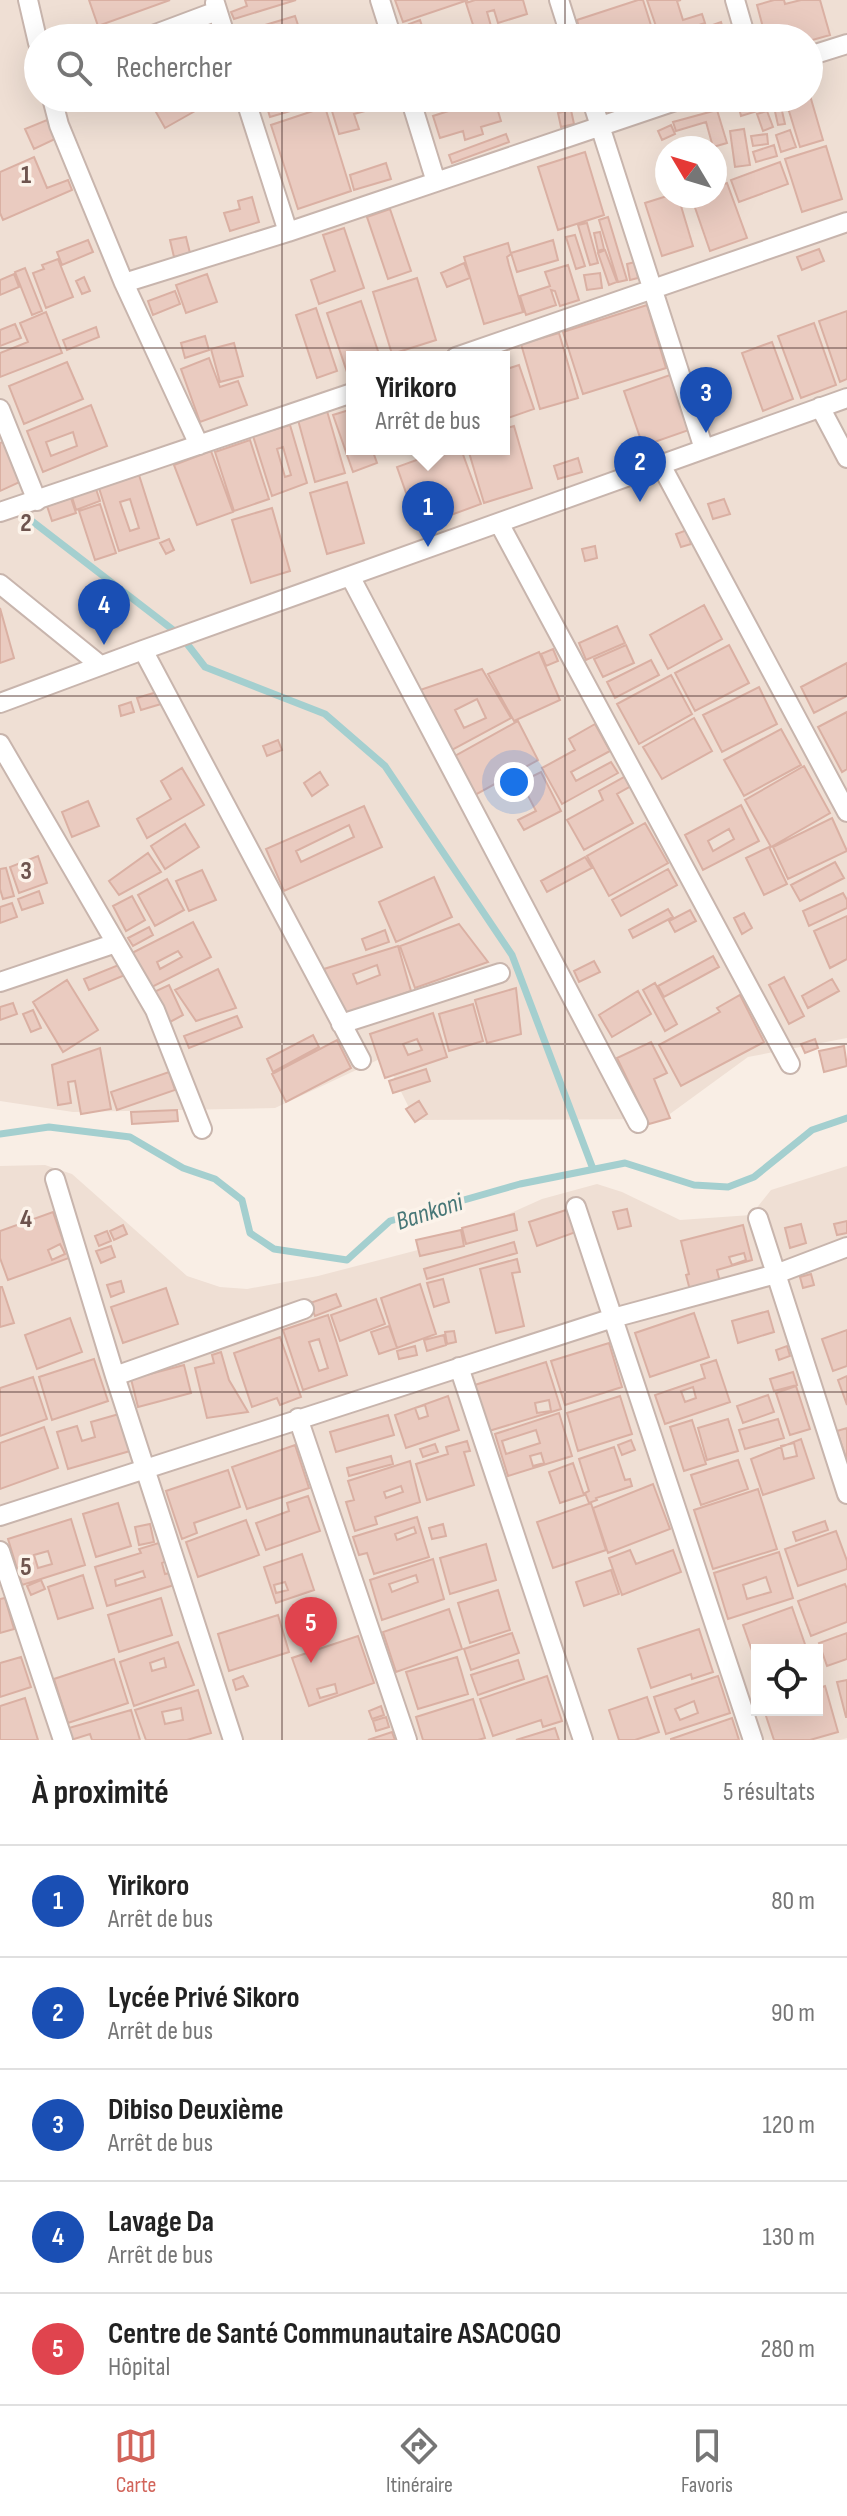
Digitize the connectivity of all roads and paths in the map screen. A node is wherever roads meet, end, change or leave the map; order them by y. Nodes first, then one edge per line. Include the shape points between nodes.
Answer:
1 (28, 0) edge
2 (380, 0) edge
3 (559, 0) edge
4 (735, 0) edge
5 (216, 5) edge
6 (34, 24) edge
7 (175, 24) edge
8 (388, 24) edge
9 (567, 24) edge
10 (742, 24) edge
11 (847, 44) edge
12 (823, 52) edge
13 (56, 112) edge
14 (249, 112) edge
15 (414, 112) edge
16 (595, 112) edge
17 (643, 112) edge
18 (600, 127) junction
19 (436, 182) junction
20 (847, 222) edge
21 (288, 232) junction
22 (124, 283) junction
23 (653, 290) junction
24 (474, 351) edge
25 (346, 395) edge
26 (847, 398) edge
27 (820, 407) junction
28 (0, 409) edge
29 (199, 445) junction
30 (704, 449) junction
31 (847, 458) edge
32 (661, 465) junction
33 (37, 501) junction
34 (0, 512) edge
35 (499, 523) junction
36 (350, 576) junction
37 (0, 584) edge
38 (143, 650) junction
39 (100, 665) junction
40 (0, 703) edge
41 (0, 744) edge
42 (847, 812) edge
43 (116, 943) junction
44 (500, 973) dead end
45 (0, 982) edge
46 (341, 1024) junction
47 (361, 1060) dead end
48 (790, 1064) dead end
49 (638, 1123) dead end
50 (202, 1129) dead end
51 (55, 1179) dead end
52 (576, 1207) dead end
53 (758, 1218) dead end
54 (847, 1247) edge
55 (776, 1274) junction
56 (304, 1309) dead end
57 (613, 1318) junction
58 (459, 1367) junction
59 (115, 1376) junction
60 (298, 1418) junction
61 (145, 1469) junction
62 (847, 1494) edge
63 (0, 1516) edge
64 (0, 1551) edge
65 (63, 1740) edge
66 (233, 1740) edge
67 (407, 1740) edge
68 (583, 1740) edge
69 (753, 1740) edge

1 - 6 street
2 - 8 street
3 - 9 street
4 - 10 street
5 - 7 street
11 - 12 street
13 - 22 street
14 - 21 street
15 - 19 street
16 - 18 street
17 - 18 street
18 - 19 street
18 - 23 street
19 - 21 street
20 - 23 street
21 - 22 street
22 - 29 street
23 - 24 street
23 - 30 street
25 - 29 street
26 - 27 street
27 - 30 street
27 - 31 street
28 - 33 street
29 - 33 street
30 - 32 street
32 - 35 street
32 - 42 street
33 - 34 street
35 - 36 street
35 - 48 street
36 - 38 street
36 - 49 street
37 - 39 street
38 - 39 street
38 - 46 street
39 - 40 street
41 - 43 street
43 - 45 street
43 - 50 street via 155,1010
44 - 46 street
46 - 47 street
51 - 59 street
52 - 57 street
53 - 55 street
54 - 55 street
55 - 57 street
55 - 62 street
56 - 59 street
57 - 58 street
57 - 69 street
58 - 60 street
58 - 68 street
59 - 61 street
60 - 61 street
60 - 67 street
61 - 63 street
61 - 66 street
64 - 65 street

